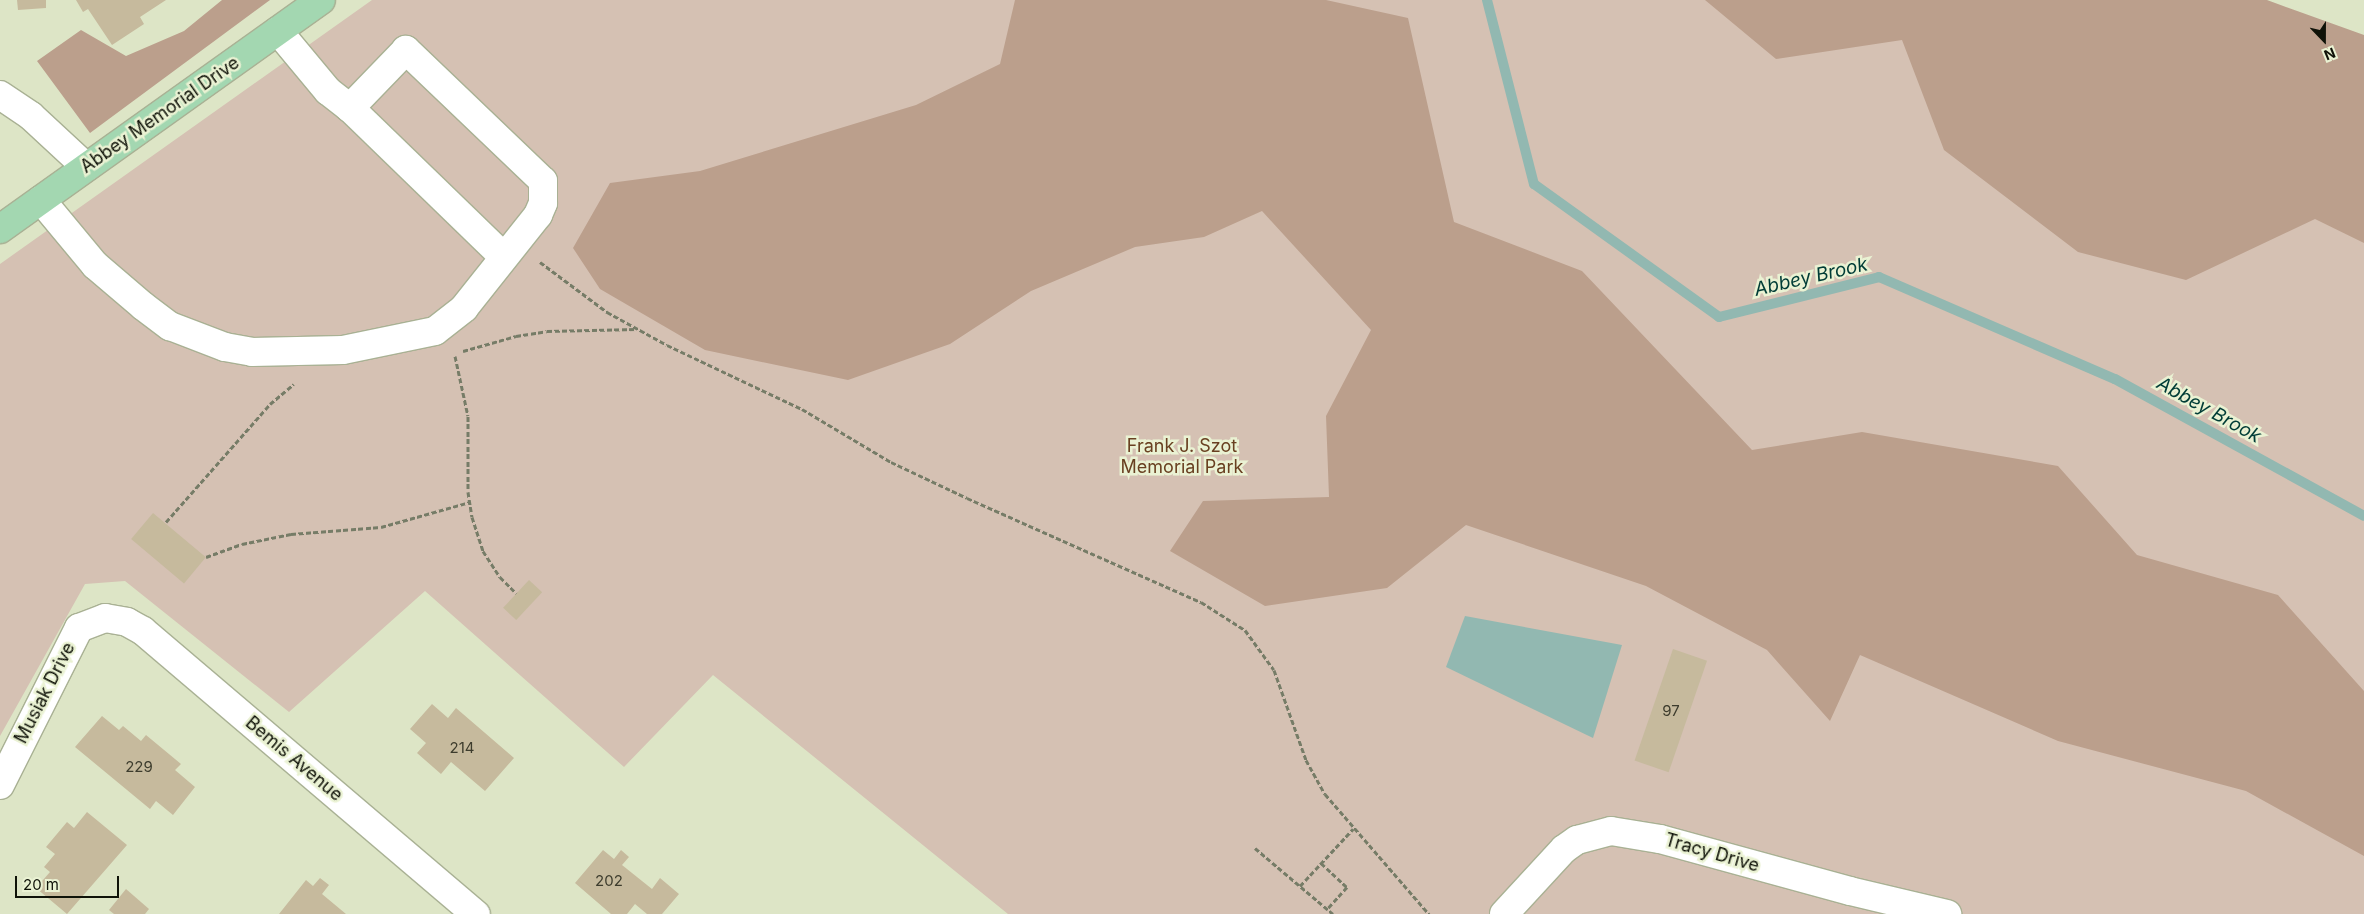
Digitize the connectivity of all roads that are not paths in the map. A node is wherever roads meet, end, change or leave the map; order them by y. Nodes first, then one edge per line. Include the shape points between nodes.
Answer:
1 (321, 0) edge
2 (278, 31) junction
3 (0, 95) edge
4 (350, 108) junction
5 (86, 167) junction
6 (41, 200) junction
7 (0, 230) edge
8 (510, 250) junction
9 (105, 618) joint
10 (0, 785) edge
11 (471, 912) edge
12 (1504, 914) edge
13 (1947, 914) edge

1 - 2 main road, Abbey Memorial Drive
2 - 4 street via 328,91
2 - 5 main road, Abbey Memorial Drive
3 - 5 street via 31,116
4 - 8 street
4 - 8 street via 406,50 544,182 544,203
5 - 6 main road, Abbey Memorial Drive
6 - 7 main road, Abbey Memorial Drive
6 - 8 street via 95,265 170,326 225,347 252,352 344,350 424,334 445,324 464,308
9 - 10 street, Musiak Drive via 79,628
9 - 11 street, Bemis Avenue via 126,622 143,631
12 - 13 street, Tracy Drive via 1564,849 1577,840 1611,831 1660,839 1850,892

